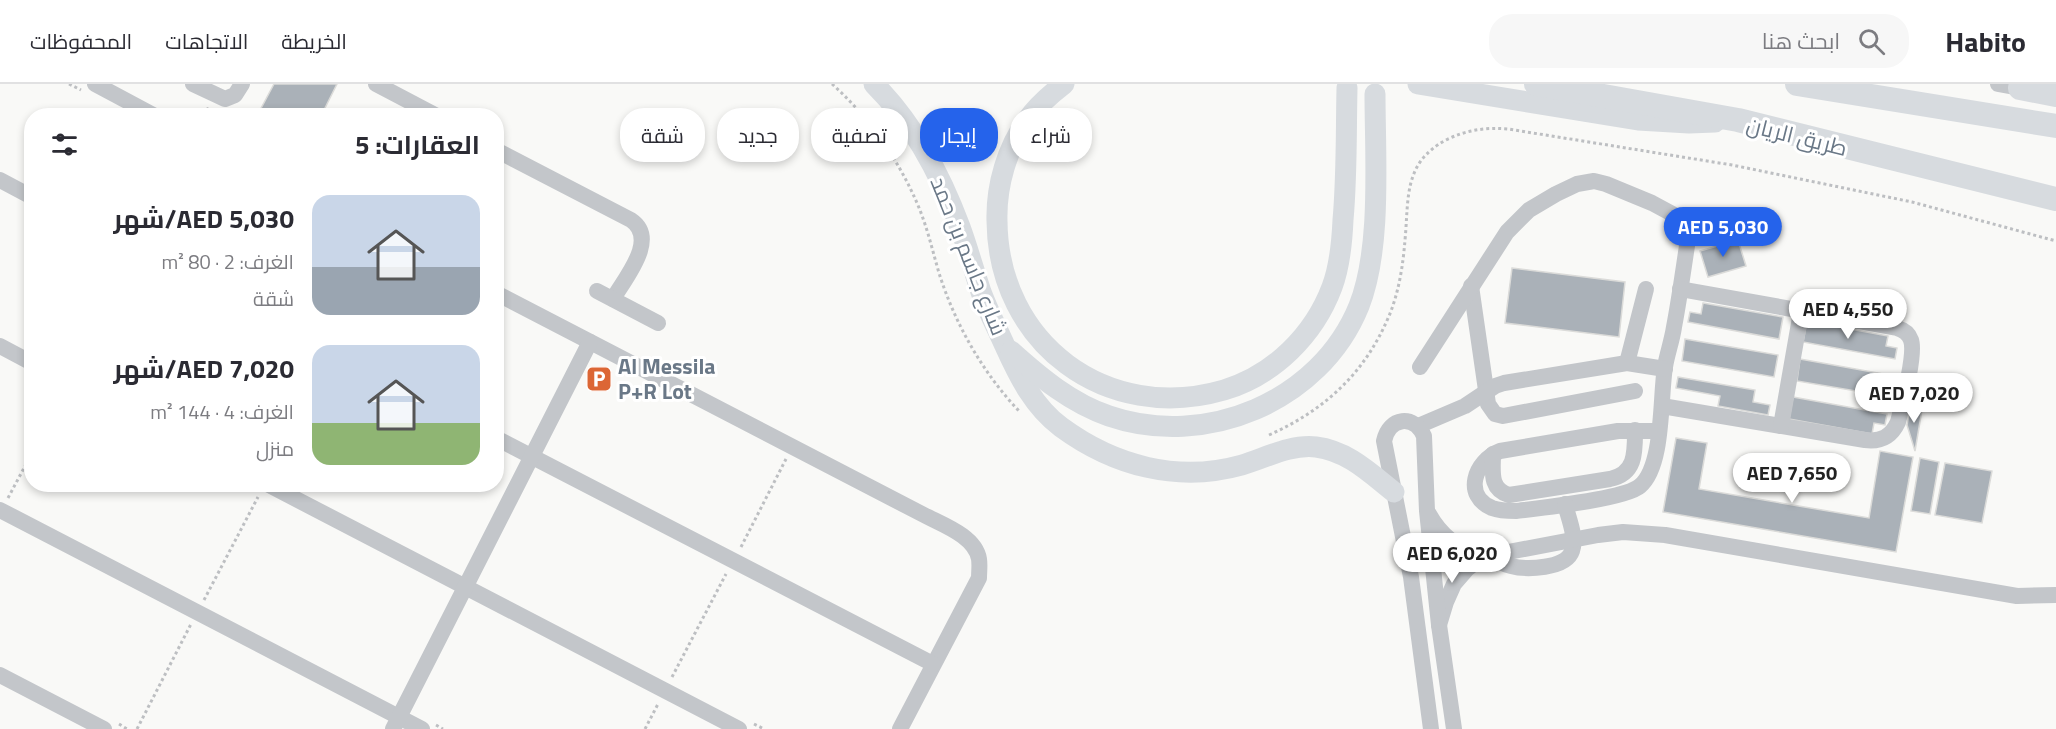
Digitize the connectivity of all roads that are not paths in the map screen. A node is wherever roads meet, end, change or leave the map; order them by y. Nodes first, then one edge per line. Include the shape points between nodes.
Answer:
1 (95, 84) edge
2 (193, 84) edge
3 (242, 84) edge
4 (376, 84) edge
5 (1064, 84) edge
6 (1418, 84) edge
7 (1536, 84) edge
8 (1797, 84) edge
9 (876, 85) edge
10 (2009, 86) edge
11 (1347, 88) dead end
12 (1375, 94) dead end
13 (2056, 95) edge
14 (140, 108) edge
15 (422, 108) edge
16 (1738, 120) junction
17 (2056, 126) edge
18 (504, 154) edge
19 (0, 180) edge
20 (24, 193) edge
21 (2056, 199) edge
22 (1471, 286) junction
23 (1646, 289) dead end
24 (1680, 289) junction
25 (597, 291) dead end
26 (504, 297) edge
27 (613, 299) junction
28 (1801, 312) junction
29 (658, 323) dead end
30 (590, 342) junction
31 (0, 346) edge
32 (1006, 347) junction
33 (24, 359) edge
34 (1628, 363) junction
35 (1420, 367) dead end
36 (1665, 369) junction
37 (1487, 390) junction
38 (1635, 391) dead end
39 (1662, 406) junction
40 (1418, 426) junction
41 (1781, 426) junction
42 (1635, 430) junction
43 (1659, 431) junction
44 (504, 442) edge
45 (1493, 454) junction
46 (533, 457) junction
47 (272, 492) edge
48 (1394, 492) junction
49 (1565, 504) junction
50 (1, 511) edge
51 (1427, 511) junction
52 (1573, 538) junction
53 (1486, 556) junction
54 (465, 587) junction
55 (2056, 595) edge
56 (1439, 625) junction
57 (933, 664) junction
58 (0, 675) edge
59 (396, 723) edge
60 (104, 729) edge
61 (422, 729) edge
62 (739, 729) edge
63 (900, 729) edge
64 (1431, 729) edge
65 (1454, 729) edge

1 - 14 street
2 - 3 street via 225,99 235,95
4 - 15 street
5 - 11 main road, شارع جاسم بن حمد via 1028,119 1003,172 997,230 1009,290 1030,327 1074,370 1109,387 1151,398 1195,397 1256,378 1289,353 1315,321 1333,284 1342,241
6 - 16 main road via 1638,120
7 - 16 highway, طريق الريان
8 - 17 highway
9 - 32 main road, شارع جاسم بن حمد via 902,117 938,177
10 - 13 highway
12 - 32 main road, شارع جاسم بن حمد via 1375,191 1368,278 1352,320 1336,345 1317,369 1282,397 1207,424 1140,424 1081,404
16 - 21 highway, طريق الريان
18 - 27 street via 631,220 639,228 643,238 640,250
19 - 20 street
22 - 24 street via 1507,232 1529,210 1577,184 1594,181 1652,203 1687,223 1689,233
22 - 35 street
22 - 37 street
23 - 34 street
24 - 28 street
24 - 36 street
25 - 27 street
26 - 30 street
27 - 29 street
28 - 41 street
28 - 41 street via 1902,330 1912,341 1910,367 1898,422 1881,440
30 - 46 street
30 - 57 street via 970,542 980,560 979,578
31 - 33 street
32 - 48 main road via 1021,381 1053,420 1089,445 1136,466 1199,472 1240,465 1296,448 1317,447 1355,461
34 - 36 street
34 - 37 street via 1504,383
36 - 39 street
37 - 38 street via 1490,408 1503,416
37 - 40 street via 1473,401
39 - 41 street
39 - 43 street
40 - 48 street via 1405,421 1396,423 1384,436
40 - 51 street via 1425,442
42 - 43 street
42 - 45 street
42 - 45 street via 1634,459 1628,470 1616,478 1503,493 1493,479
43 - 49 street via 1651,470 1640,486 1622,494
44 - 46 street
45 - 49 street via 1479,466 1475,478 1476,490 1491,508 1516,511
46 - 54 street
46 - 57 street
47 - 54 street
48 - 64 street via 1411,577
49 - 52 street
50 - 59 street
51 - 53 street via 1449,540 1470,553
51 - 56 street
52 - 53 street
52 - 55 street via 1623,532 1665,535 2017,596
53 - 56 street via 1467,568 1454,584
54 - 59 street
54 - 62 street
56 - 65 street
57 - 63 street
58 - 60 street
59 - 61 street

